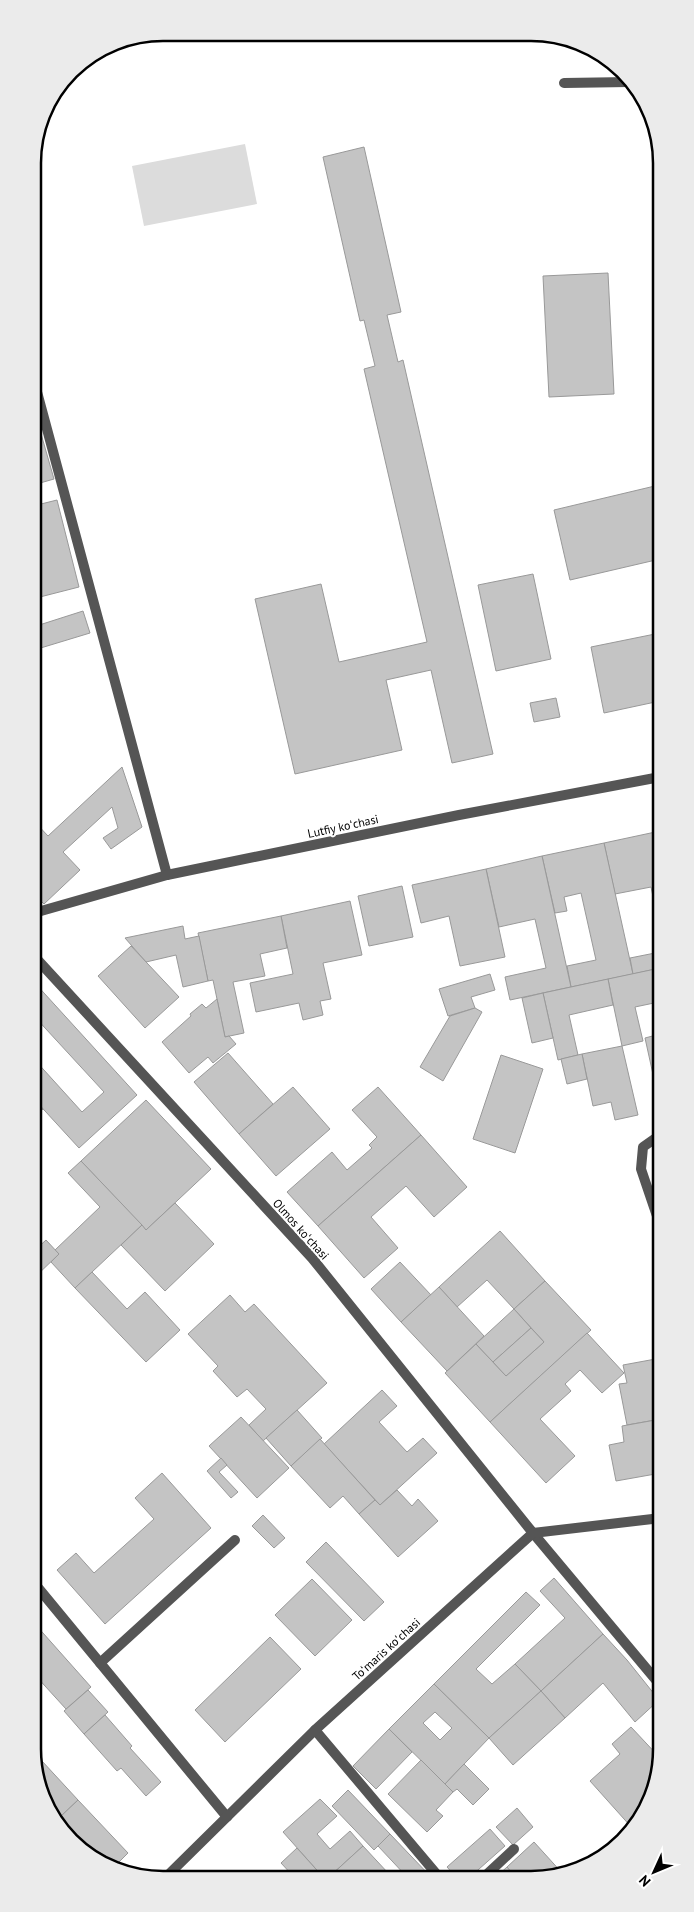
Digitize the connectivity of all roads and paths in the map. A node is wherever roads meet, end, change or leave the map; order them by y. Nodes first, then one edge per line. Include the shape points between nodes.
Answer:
1 (621, 82) edge
2 (564, 83) dead end
3 (42, 410) edge
4 (653, 778) edge
5 (167, 875) junction
6 (42, 911) edge
7 (41, 964) edge
8 (652, 1140) edge
9 (652, 1202) edge
10 (652, 1519) edge
11 (533, 1533) junction
12 (234, 1540) dead end
13 (41, 1591) edge
14 (100, 1662) junction
15 (652, 1675) edge
16 (315, 1730) junction
17 (227, 1817) junction
18 (514, 1849) dead end
19 (172, 1871) edge
20 (434, 1871) edge
21 (490, 1871) edge

1 - 2 street
3 - 5 street
4 - 5 street, Lutfiy koʻchasi
5 - 6 street, Lutfiy koʻchasi
7 - 11 street, Olmos koʻchasi via 312,1258
8 - 9 street via 643,1147 642,1169
10 - 11 street
11 - 15 street, Olmos koʻchasi
11 - 16 street, Toʻmaris koʻchasi
12 - 14 street
13 - 14 street
14 - 17 street
16 - 17 street, Toʻmaris koʻchasi
16 - 20 street
17 - 19 street, Toʻmaris koʻchasi
18 - 21 street

